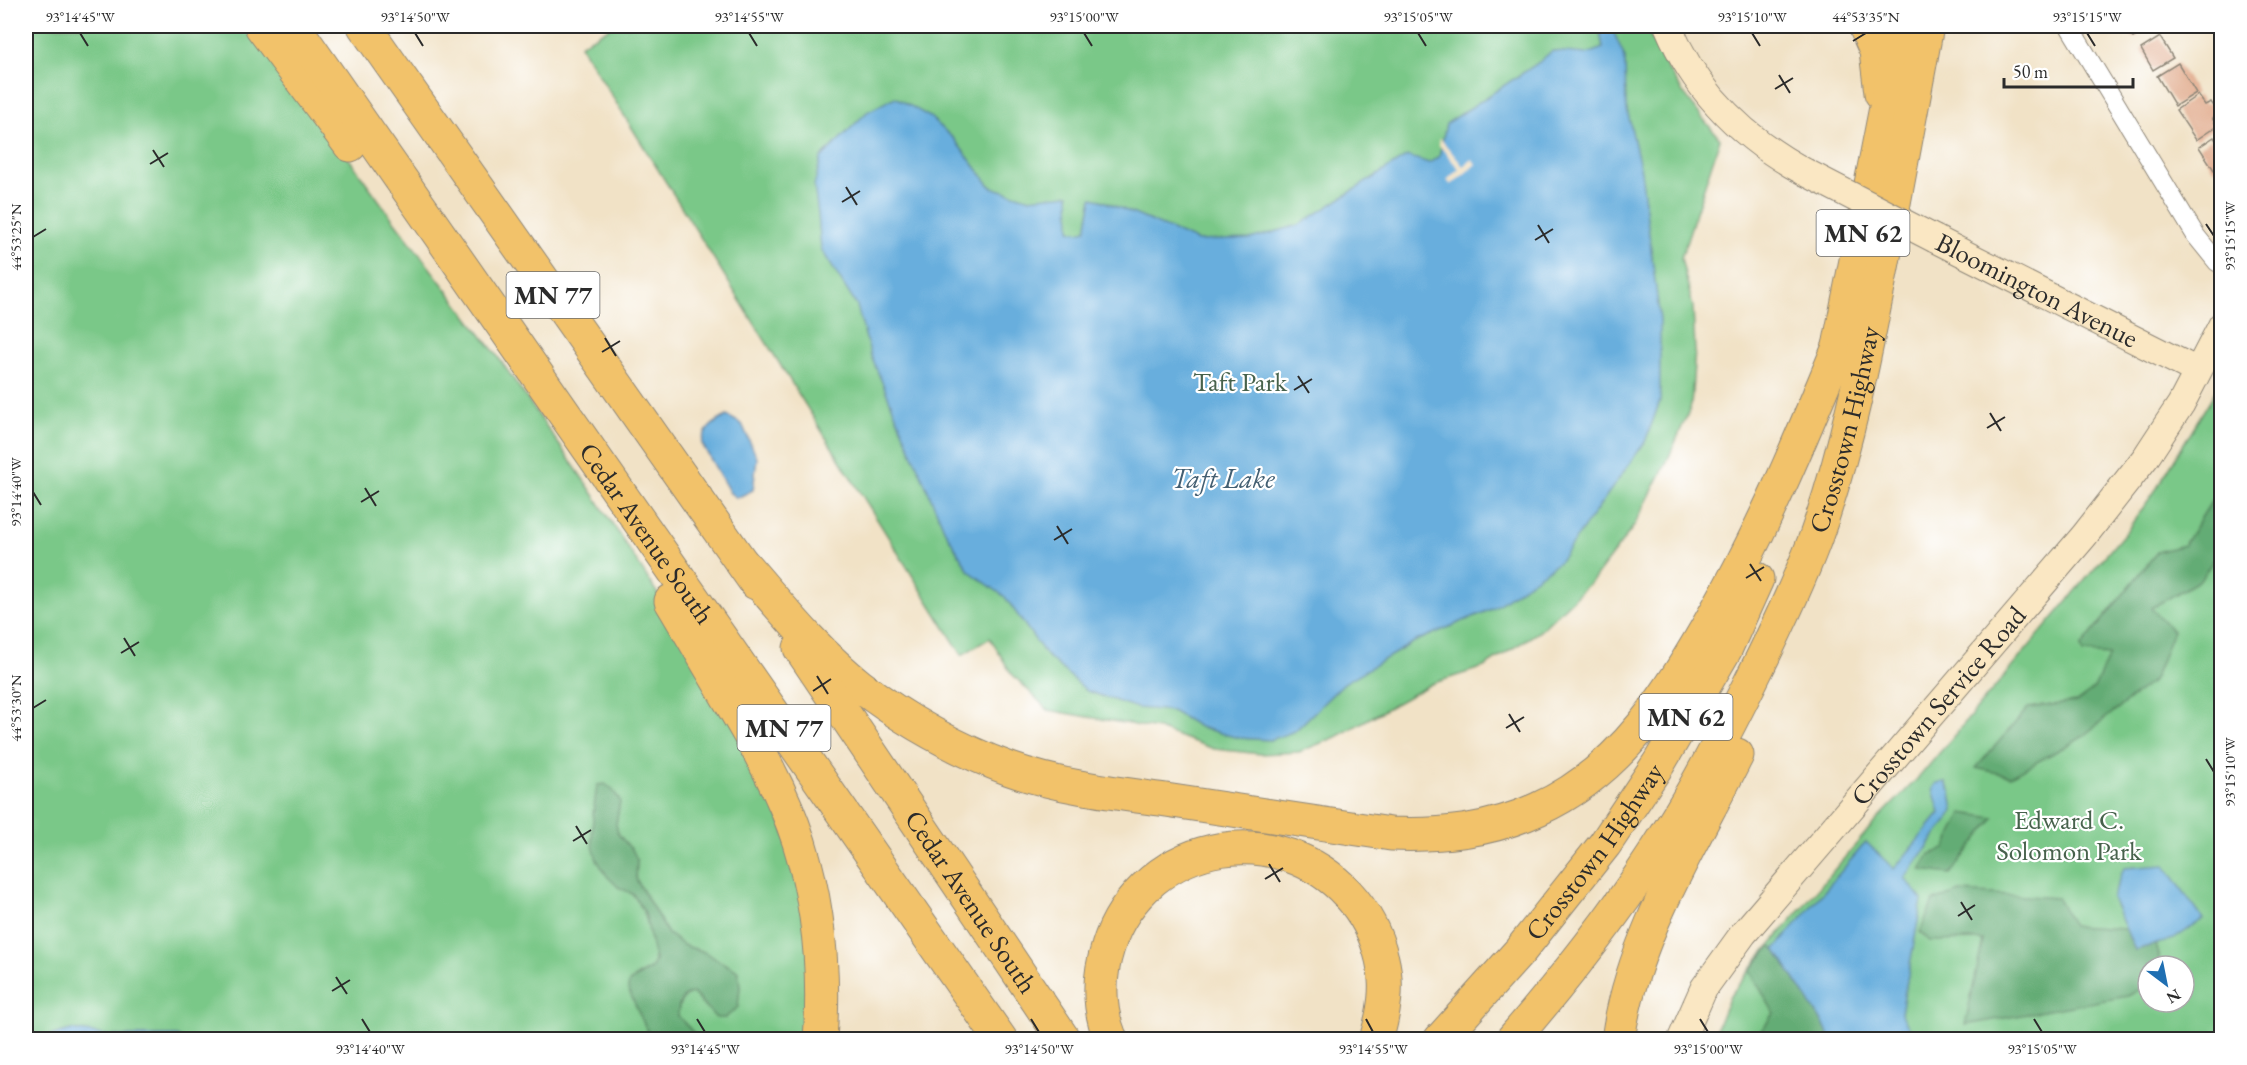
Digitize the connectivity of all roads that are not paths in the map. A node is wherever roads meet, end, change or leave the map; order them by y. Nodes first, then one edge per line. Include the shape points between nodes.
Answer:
1 (261, 26) edge
2 (294, 26) edge
3 (364, 26) edge
4 (1668, 26) edge
5 (1865, 26) edge
6 (1902, 26) edge
7 (1927, 26) edge
8 (2069, 26) edge
9 (1884, 124) junction
10 (2222, 265) edge
11 (492, 315) junction
12 (2222, 325) edge
13 (1841, 342) junction
14 (2197, 371) junction
15 (565, 418) junction
16 (1814, 540) junction
17 (744, 565) junction
18 (820, 1040) edge
19 (1001, 1040) edge
20 (1064, 1040) edge
21 (1111, 1040) edge
22 (1376, 1040) edge
23 (1440, 1040) edge
24 (1512, 1040) edge
25 (1618, 1040) edge
26 (1681, 1040) edge

1 - 11 highway via 408,224
2 - 11 highway, Cedar Avenue South / MN 77
3 - 17 highway, Cedar Avenue South / MN 77
4 - 14 street, Bloomington Avenue, bridge via 1688,66 1726,114 1778,158
5 - 9 highway via 1875,51
6 - 9 highway, Crosstown Highway / MN 62
7 - 16 highway, Crosstown Highway / MN 62 via 1861,376
8 - 10 street via 2196,236
9 - 13 highway, Crosstown Highway / MN 62
11 - 15 highway, Cedar Avenue South / MN 77
12 - 14 street, Crosstown Service Road
13 - 17 highway via 1741,568 1700,642 1645,723 1601,769 1539,809 1501,824 1464,832 1391,834 1143,797 1013,770 939,738 858,684 790,618
13 - 23 highway, Crosstown Highway / MN 62 via 1820,424 1798,486 1725,650 1659,763 1605,844 1520,951
14 - 26 street, Crosstown Service Road via 2181,404 2146,457 2084,536 1743,934 1704,988
15 - 18 highway via 753,740 787,809 816,912 823,990
15 - 19 highway, Cedar Avenue South / MN 77
16 - 24 highway, Crosstown Highway / MN 62 via 1747,690 1667,835 1593,940
16 - 25 highway via 1772,685 1646,938
17 - 20 highway, Cedar Avenue South / MN 77
21 - 22 highway via 1101,1006 1101,983 1111,936 1123,912 1139,892 1184,860 1209,851 1239,847 1268,849 1312,864 1352,898 1366,917 1384,971 1383,1016

